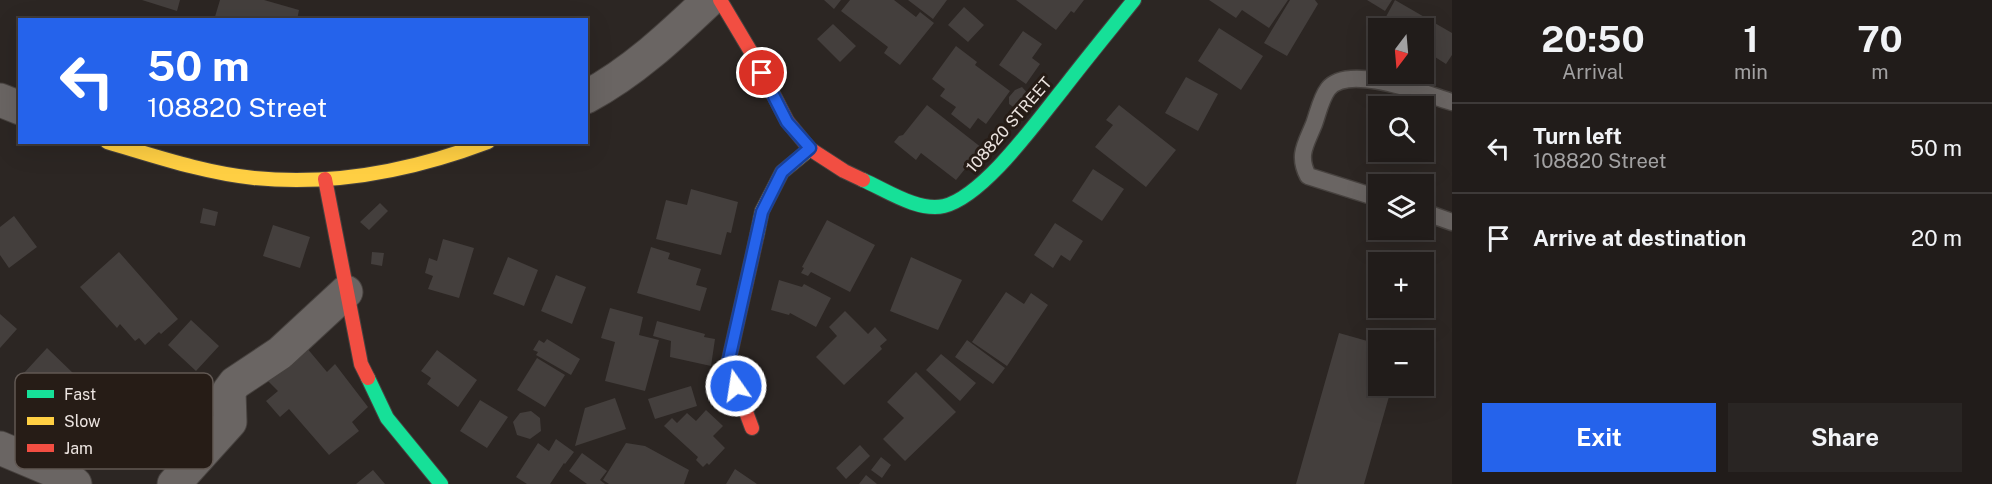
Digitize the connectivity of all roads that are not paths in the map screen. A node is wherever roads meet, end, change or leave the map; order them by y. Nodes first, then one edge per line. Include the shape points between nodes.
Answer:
1 (709, 0) edge
2 (720, 0) edge
3 (1134, 0) edge
4 (588, 96) edge
5 (0, 100) edge
6 (1452, 102) edge
7 (18, 107) edge
8 (114, 144) edge
9 (483, 144) edge
10 (810, 148) junction
11 (325, 179) junction
12 (1368, 195) edge
13 (1434, 216) edge
14 (1452, 222) edge
15 (346, 292) junction
16 (752, 428) dead end
17 (213, 441) edge
18 (0, 448) edge
19 (15, 454) edge
20 (50, 469) edge
21 (188, 469) edge
22 (75, 484) edge
23 (174, 484) edge
24 (441, 484) edge

1 - 4 street via 613,82
2 - 10 street, 108820 STREET via 787,122
3 - 10 street, 108820 STREET via 1025,136 963,198 943,206 922,207 844,171
5 - 7 street
6 - 12 lane via 1373,79 1340,80 1328,89 1303,150 1302,165 1308,176
8 - 11 street via 211,171 255,178
9 - 11 street via 463,153 391,170
10 - 16 street via 782,172 762,212 728,364
11 - 15 street
13 - 14 lane
15 - 17 street via 280,353 235,383 229,391 230,422
15 - 24 street via 361,364 387,418
18 - 19 street
20 - 22 street
21 - 23 street

